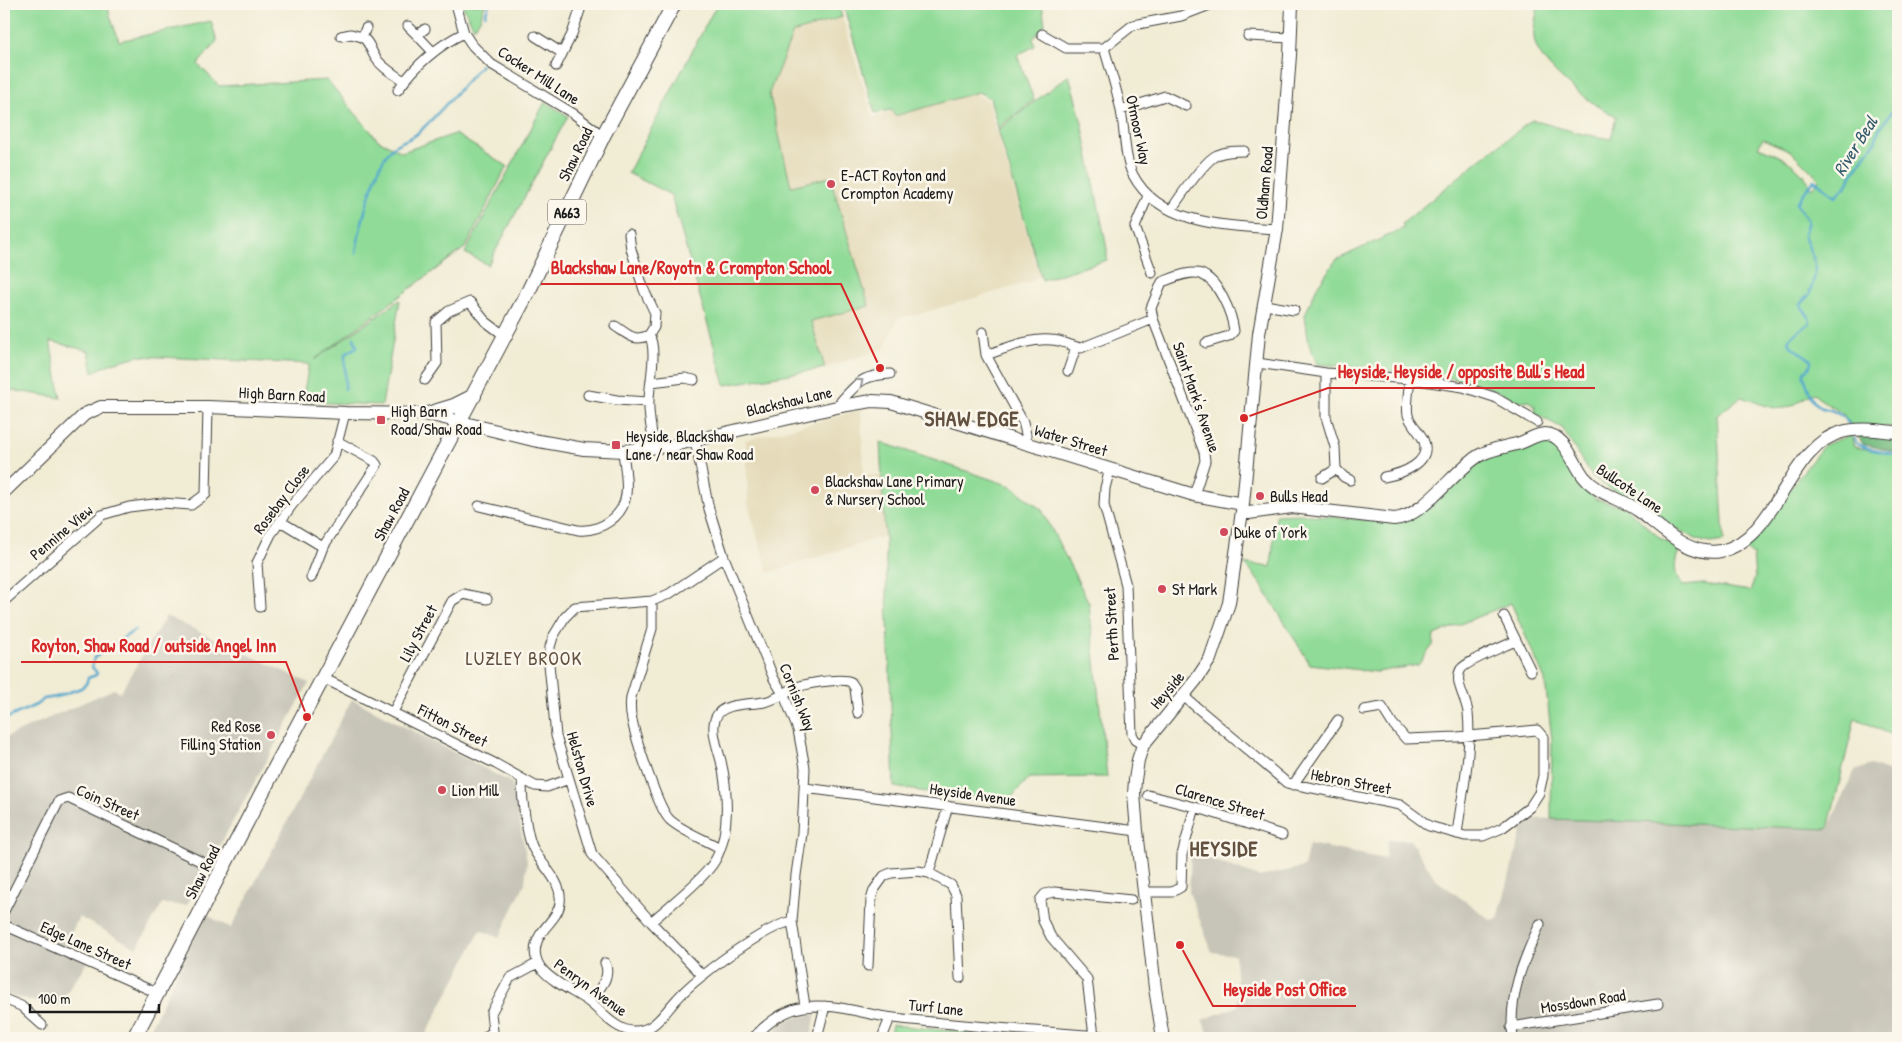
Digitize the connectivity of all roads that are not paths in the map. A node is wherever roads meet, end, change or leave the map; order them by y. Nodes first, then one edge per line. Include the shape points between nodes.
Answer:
1 (456, 4) edge
2 (582, 4) edge
3 (674, 4) edge
4 (1212, 4) edge
5 (1292, 4) edge
6 (408, 26) dead end
7 (366, 28) dead end
8 (464, 33) junction
9 (1042, 34) dead end
10 (341, 36) dead end
11 (534, 36) dead end
12 (1248, 36) dead end
13 (362, 37) junction
14 (1291, 38) junction
15 (1104, 48) junction
16 (432, 52) junction
17 (562, 52) junction
18 (556, 66) dead end
19 (404, 82) junction
20 (398, 90) dead end
21 (1186, 106) dead end
22 (1121, 110) junction
23 (603, 136) junction
24 (1244, 150) dead end
25 (1148, 196) junction
26 (1171, 210) junction
27 (1277, 229) junction
28 (629, 234) dead end
29 (1152, 273) dead end
30 (1264, 305) junction
31 (1294, 310) dead end
32 (1153, 319) junction
33 (615, 326) dead end
34 (983, 332) dead end
35 (648, 335) junction
36 (505, 336) junction
37 (1206, 343) dead end
38 (1078, 348) junction
39 (986, 354) junction
40 (1256, 362) junction
41 (1068, 371) dead end
42 (1326, 373) junction
43 (890, 374) dead end
44 (1410, 379) junction
45 (425, 380) dead end
46 (694, 380) dead end
47 (652, 382) junction
48 (588, 395) dead end
49 (474, 396) junction
50 (648, 402) junction
51 (891, 402) joint
52 (840, 406) junction
53 (208, 407) junction
54 (345, 413) junction
55 (428, 414) junction
56 (460, 420) junction
57 (1537, 422) dead end
58 (1898, 432) edge
59 (695, 440) junction
60 (338, 442) junction
61 (1026, 444) junction
62 (655, 449) junction
63 (622, 451) junction
64 (1110, 469) junction
65 (1336, 469) junction
66 (1384, 477) dead end
67 (1322, 478) dead end
68 (1350, 480) dead end
69 (4, 492) edge
70 (1194, 495) junction
71 (479, 506) dead end
72 (1243, 508) junction
73 (280, 521) junction
74 (323, 547) junction
75 (724, 556) junction
76 (311, 578) dead end
77 (486, 599) dead end
78 (4, 601) edge
79 (652, 601) junction
80 (260, 607) dead end
81 (1504, 616) dead end
82 (1515, 641) junction
83 (1531, 671) dead end
84 (323, 678) junction
85 (784, 695) junction
86 (1182, 695) junction
87 (1364, 710) dead end
88 (393, 712) junction
89 (858, 713) dead end
90 (1338, 720) dead end
91 (1469, 736) junction
92 (1144, 745) junction
93 (523, 779) junction
94 (569, 780) junction
95 (1293, 785) junction
96 (805, 788) junction
97 (1148, 795) dead end
98 (948, 806) junction
99 (1195, 807) junction
100 (1137, 832) junction
101 (1457, 834) junction
102 (1282, 835) dead end
103 (720, 848) junction
104 (202, 862) dead end
105 (929, 873) junction
106 (1144, 892) junction
107 (1131, 900) dead end
108 (4, 911) edge
109 (792, 921) junction
110 (651, 922) junction
111 (1540, 924) dead end
112 (4, 926) edge
113 (538, 963) junction
114 (605, 963) dead end
115 (868, 966) dead end
116 (702, 975) junction
117 (960, 978) dead end
118 (157, 993) junction
119 (4, 999) edge
120 (589, 1002) junction
121 (1658, 1004) dead end
122 (805, 1006) junction
123 (825, 1006) junction
124 (890, 1018) junction
125 (42, 1026) dead end
126 (1511, 1027) junction
127 (493, 1031) junction
128 (646, 1034) edge
129 (1094, 1036) junction
130 (134, 1038) edge
131 (485, 1038) edge
132 (500, 1038) edge
133 (753, 1038) edge
134 (816, 1038) edge
135 (882, 1038) edge
136 (1127, 1038) edge
137 (1163, 1038) edge
138 (1513, 1038) edge

1 - 8 street, Cocker Mill Lane
2 - 17 street
3 - 23 main road, Shaw Road / A663
4 - 15 street via 1181,16 1133,25
5 - 14 street, Oldham Road
6 - 16 street via 421,32
7 - 13 street
8 - 16 street
8 - 23 street, Cocker Mill Lane via 491,64 574,114
9 - 15 street via 1066,48
10 - 13 street
11 - 17 street
12 - 14 street
13 - 19 street via 368,41 383,66
14 - 27 street, Oldham Road
15 - 22 street, Otmoor Way
16 - 19 street
17 - 18 street
19 - 20 street
21 - 22 street via 1165,96
22 - 25 street, Otmoor Way via 1132,174
23 - 36 main road, Shaw Road / A663
24 - 26 street via 1215,155
25 - 26 street, Otmoor Way
25 - 29 street via 1134,227
26 - 27 street, Otmoor Way via 1200,221
27 - 30 street, Oldham Road
28 - 35 street via 644,290 655,313 654,327
30 - 31 street
30 - 40 street, Oldham Road
32 - 37 street, Saint Mark's Avenue via 1151,308 1162,282 1201,274 1212,281 1224,299 1234,331 1230,336
32 - 38 street
32 - 70 street, Saint Mark's Avenue via 1204,452 1205,461
33 - 35 street via 630,337
34 - 39 street
35 - 47 street via 653,344
36 - 45 street via 470,302 449,311 436,322 437,363
36 - 49 main road, Shaw Road / A663
38 - 39 street via 1041,340
38 - 41 street
39 - 61 street via 1023,422
40 - 42 street
40 - 72 street, Heyside
42 - 44 street
42 - 65 street via 1326,417 1335,447
52 -> 43 street via 864,378
44 - 57 street via 1480,391
44 - 66 street via 1408,415 1425,448 1418,463 1409,470
46 - 47 street
47 - 50 street
48 - 50 street
49 - 55 main road
49 - 56 main road, Shaw Road / A663
50 - 62 street
51 - 52 street, Blackshaw Lane
51 - 61 street, Water Street
52 - 59 street, Blackshaw Lane
53 - 54 street, High Barn Road
53 - 69 street, High Barn Road via 101,407 85,414
53 - 78 street, Pennine View via 206,494 191,505 162,503 129,507 102,515
54 - 55 street, High Barn Road
54 - 60 street, Rosebay Close
55 - 56 street, High Barn Road
56 - 63 street, Blackshaw Lane via 533,440 584,449
56 - 84 main road, Shaw Road / A663
58 - 72 street, Bullcote Lane via 1856,430 1829,437 1804,461 1748,537 1730,548 1713,552 1683,543 1638,510 1598,490 1579,471 1564,446 1545,434 1479,456 1419,508 1401,519 1292,507 1250,514
59 - 62 street, Blackshaw Lane
59 - 75 street, Cornish Way via 709,509
60 - 73 street, Rosebay Close via 334,456
60 - 74 street via 377,465
61 - 64 street, Water Street
62 - 63 street, Blackshaw Lane
63 - 71 street via 625,501 614,519 596,528 578,530
64 - 70 street, Water Street
64 - 92 street, Perth Street via 1104,505 1126,585 1132,734
65 - 67 street
65 - 68 street
70 - 72 street, Water Street
72 - 86 street, Heyside via 1230,603 1210,659
73 - 74 street
73 - 80 street, Rosebay Close via 270,534 257,563
74 - 76 street
75 - 79 street, Helston Drive via 668,594
75 - 85 street, Cornish Way
77 - 88 street, Lily Street via 463,594 452,601
79 - 94 street, Helston Drive via 575,607 553,637 550,664 556,736
79 - 103 street via 652,629 631,697 632,721 666,815 678,826
81 - 82 street
82 - 83 street
82 - 91 street via 1462,668 1460,688 1468,707
84 - 88 street, Fitton Street
84 - 118 main road, Shaw Road / A663
85 - 89 street via 807,685 848,680 855,688
85 - 96 street, Cornish Way via 798,730
85 - 103 street via 766,702 724,708 714,719 727,804
86 - 92 street, Heyside
86 - 95 street, Hebron Street
87 - 91 street via 1382,707 1406,739
88 - 93 street, Fitton Street
90 - 95 street
91 - 101 street
91 - 101 street, Hebron Street via 1537,730 1543,738 1543,776 1539,793 1530,807 1502,828 1483,836
92 - 100 street, Heyside via 1135,780
93 - 94 street, Fitton Street via 535,786 547,787
93 - 113 street, Penryn Avenue via 532,848 560,894 559,910 537,943
94 - 110 street, Helston Drive via 592,854
95 - 101 street, Hebron Street via 1400,805 1428,826
96 - 98 street, Heyside Avenue
96 - 109 street, Cornish Way
97 - 99 street, Clarence Street
98 - 100 street, Heyside Avenue
98 - 105 street
99 - 102 street, Clarence Street
99 - 106 street via 1182,855 1181,887 1172,892
100 - 106 street, Heyside
103 - 110 street via 713,864 702,876
104 - 108 street, Coin Street via 68,798 59,801
105 - 115 street via 890,873 877,884 871,900
105 - 117 street via 951,885 956,895
106 - 137 street, Heyside
107 - 129 street via 1054,892 1045,894 1040,900 1046,931 1087,979
109 - 116 street, Penryn Avenue via 782,923
109 - 122 street, Cornish Way
110 - 116 street, Helston Drive
111 - 126 street via 1523,961 1513,994
112 - 118 street, Edge Lane Street
113 - 120 street, Penryn Avenue via 544,973
113 - 127 street via 510,978 491,1013
114 - 120 street via 607,978
116 - 128 street, Penryn Avenue
118 - 130 main road, Shaw Road / A663
119 - 125 street via 21,1006
120 - 128 street, Penryn Avenue via 625,1030
121 - 126 street, Mossdown Road
122 - 123 street, Turf Lane
122 - 133 street, Turf Lane via 774,1019
123 - 124 street, Turf Lane
123 - 134 street
124 - 129 street, Turf Lane
124 - 135 street
126 - 138 street
127 - 131 street
127 - 132 street
129 - 136 street, Turf Lane

